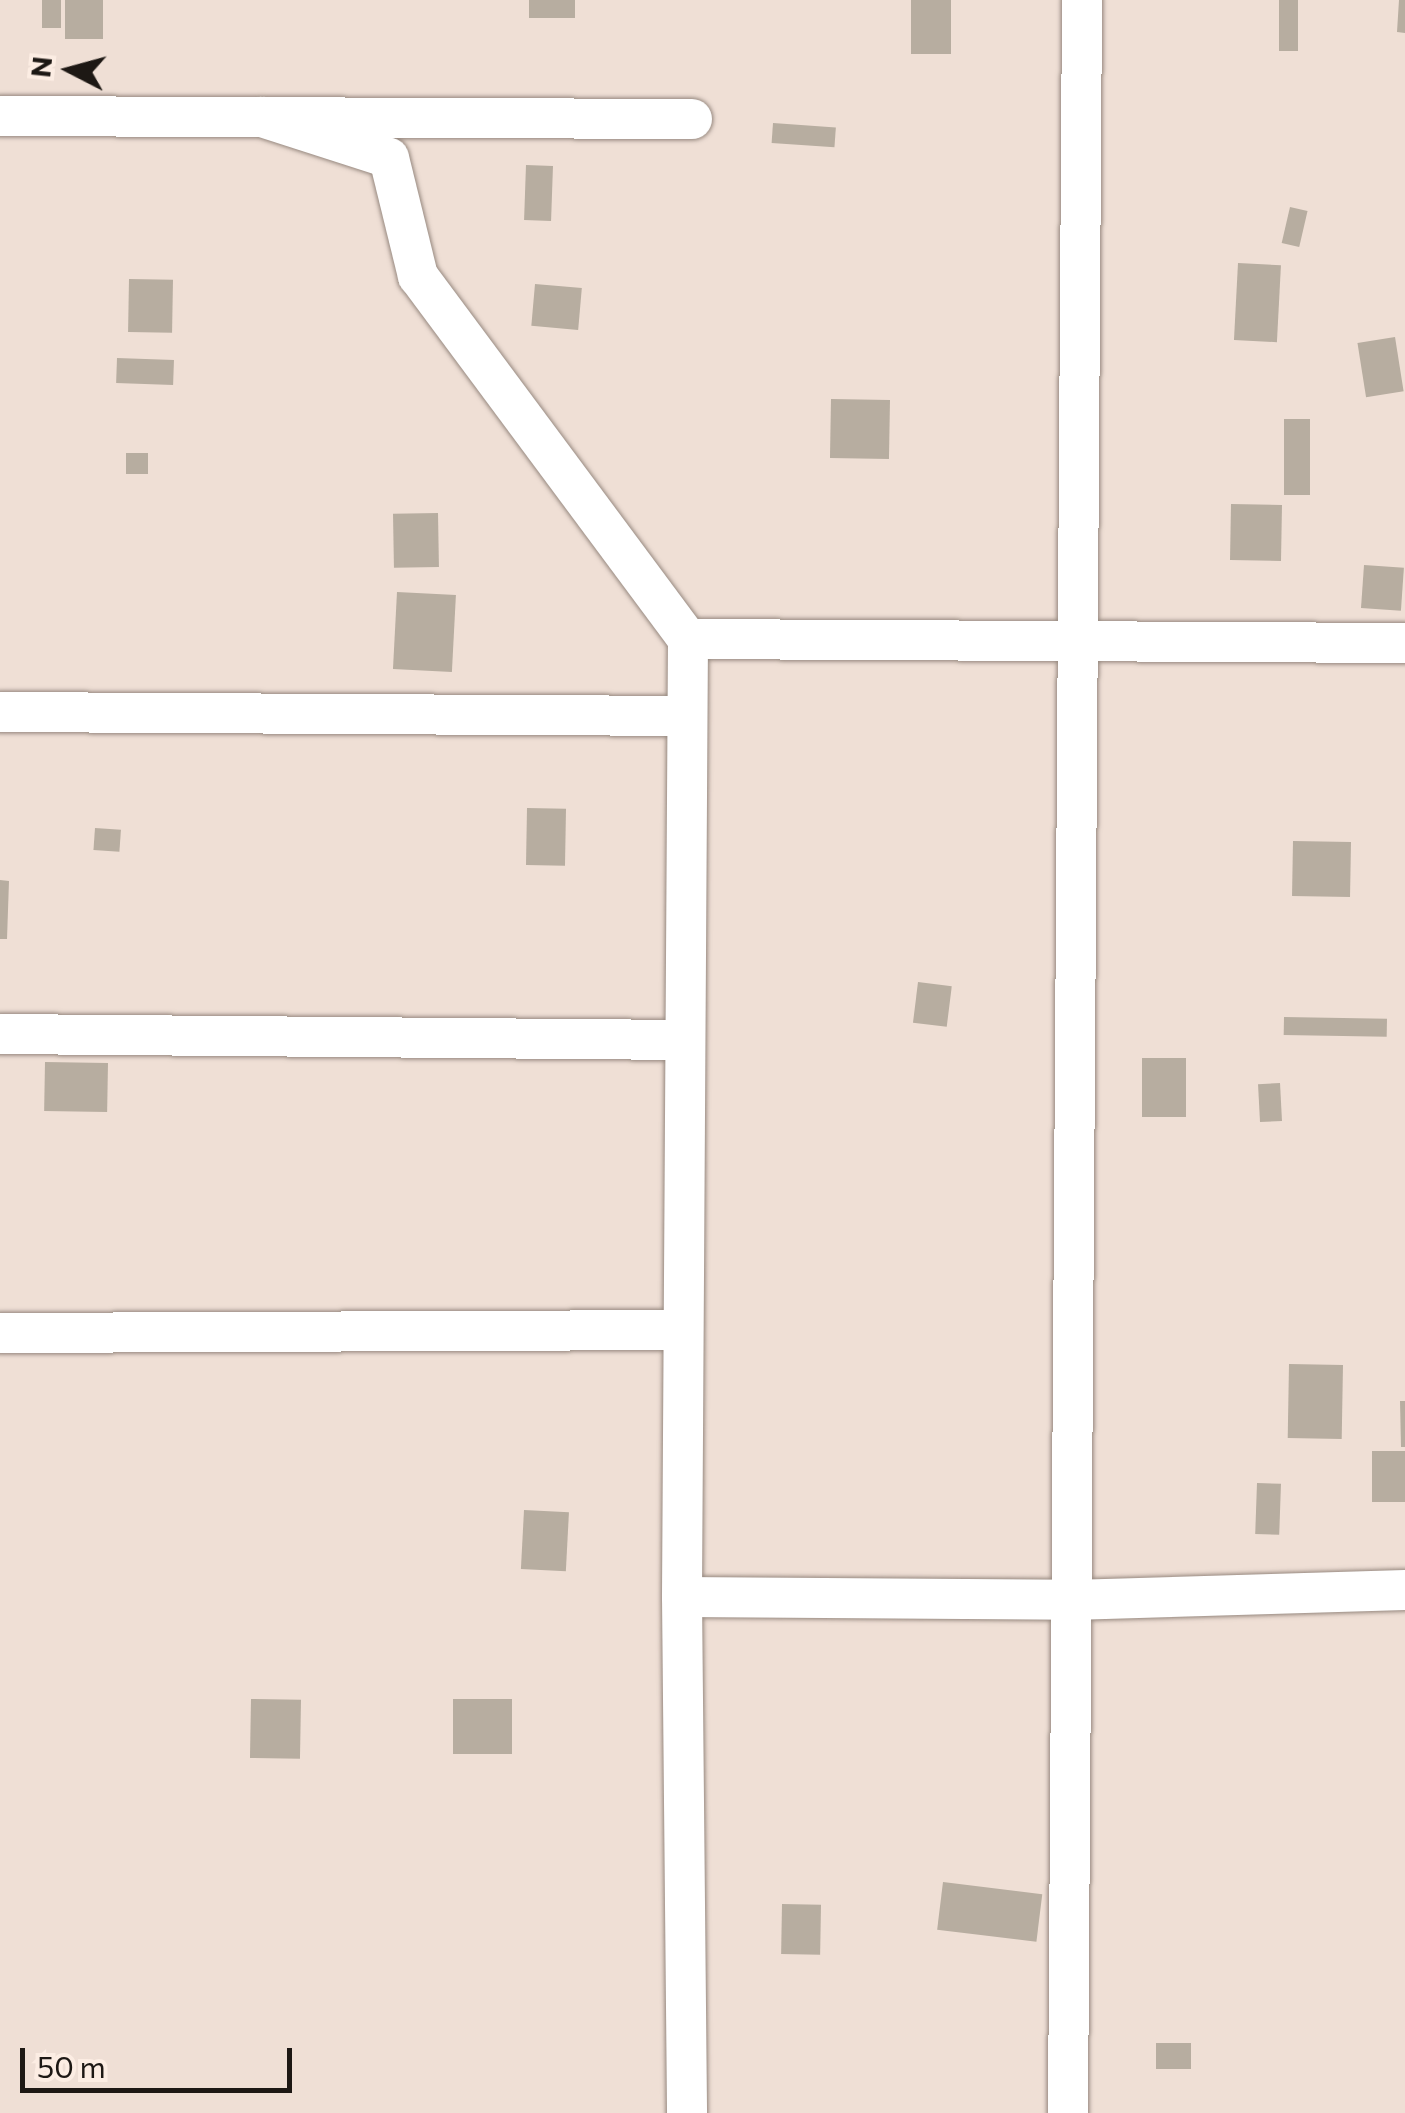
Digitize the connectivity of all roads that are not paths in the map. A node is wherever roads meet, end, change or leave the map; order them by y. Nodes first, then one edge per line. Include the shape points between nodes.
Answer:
1 (1082, 0) edge
2 (0, 116) edge
3 (262, 117) junction
4 (692, 119) dead end
5 (688, 639) junction
6 (1078, 641) junction
7 (1405, 643) edge
8 (0, 712) edge
9 (688, 716) junction
10 (0, 1034) edge
11 (686, 1040) junction
12 (683, 1330) junction
13 (0, 1333) edge
14 (1405, 1590) edge
15 (682, 1597) junction
16 (1071, 1600) junction
17 (686, 2113) edge
18 (1068, 2113) edge

1 - 6 street
2 - 3 street
3 - 4 street
3 - 5 street via 390,158 418,276
5 - 6 street
5 - 9 street
6 - 7 street
6 - 16 street
8 - 9 street
9 - 11 street
10 - 11 street
11 - 12 street
12 - 13 street
12 - 15 street
14 - 16 street
15 - 16 street
15 - 17 street
16 - 18 street

